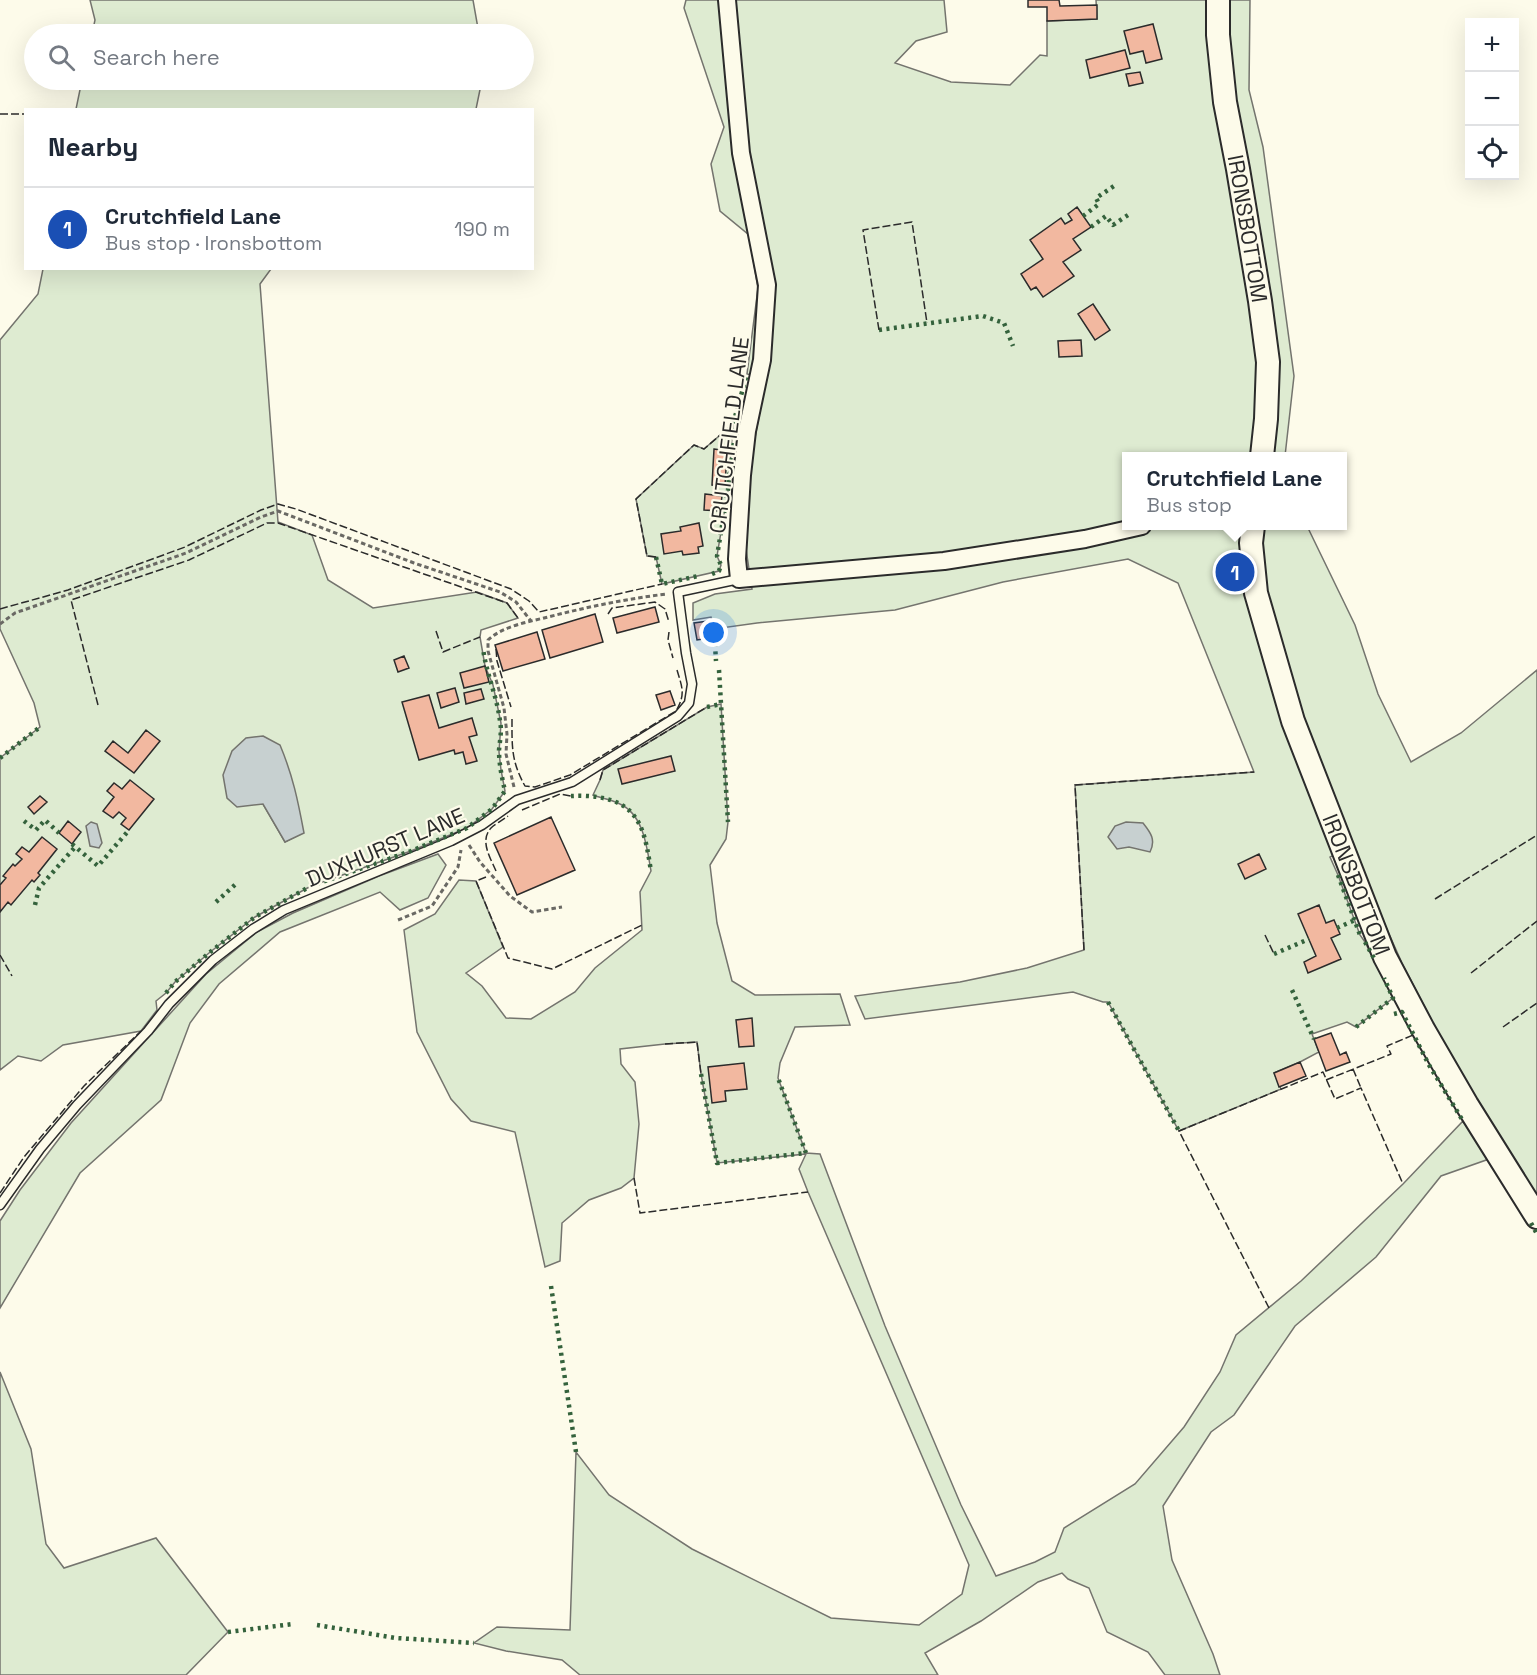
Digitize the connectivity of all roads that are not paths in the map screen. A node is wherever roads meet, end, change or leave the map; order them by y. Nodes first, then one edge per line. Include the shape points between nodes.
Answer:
1 (727, 0) edge
2 (1218, 0) edge
3 (1262, 452) edge
4 (1122, 530) edge
5 (1252, 530) edge
6 (740, 579) junction
7 (0, 1205) edge
8 (1537, 1217) edge

1 - 6 street, CRUTCHFIELD LANE via 741,153 767,285 762,360 742,475 737,559
2 - 3 street, IRONSBOTTOM via 1225,102 1268,362
4 - 6 street via 944,561
5 - 8 street, IRONSBOTTOM via 1256,593 1293,720 1385,957 1467,1105
6 - 7 lane, DUXHURST LANE via 678,592 692,684 689,703 678,716 572,782 517,800 452,841 284,910 253,929 213,960 169,1004 40,1149

